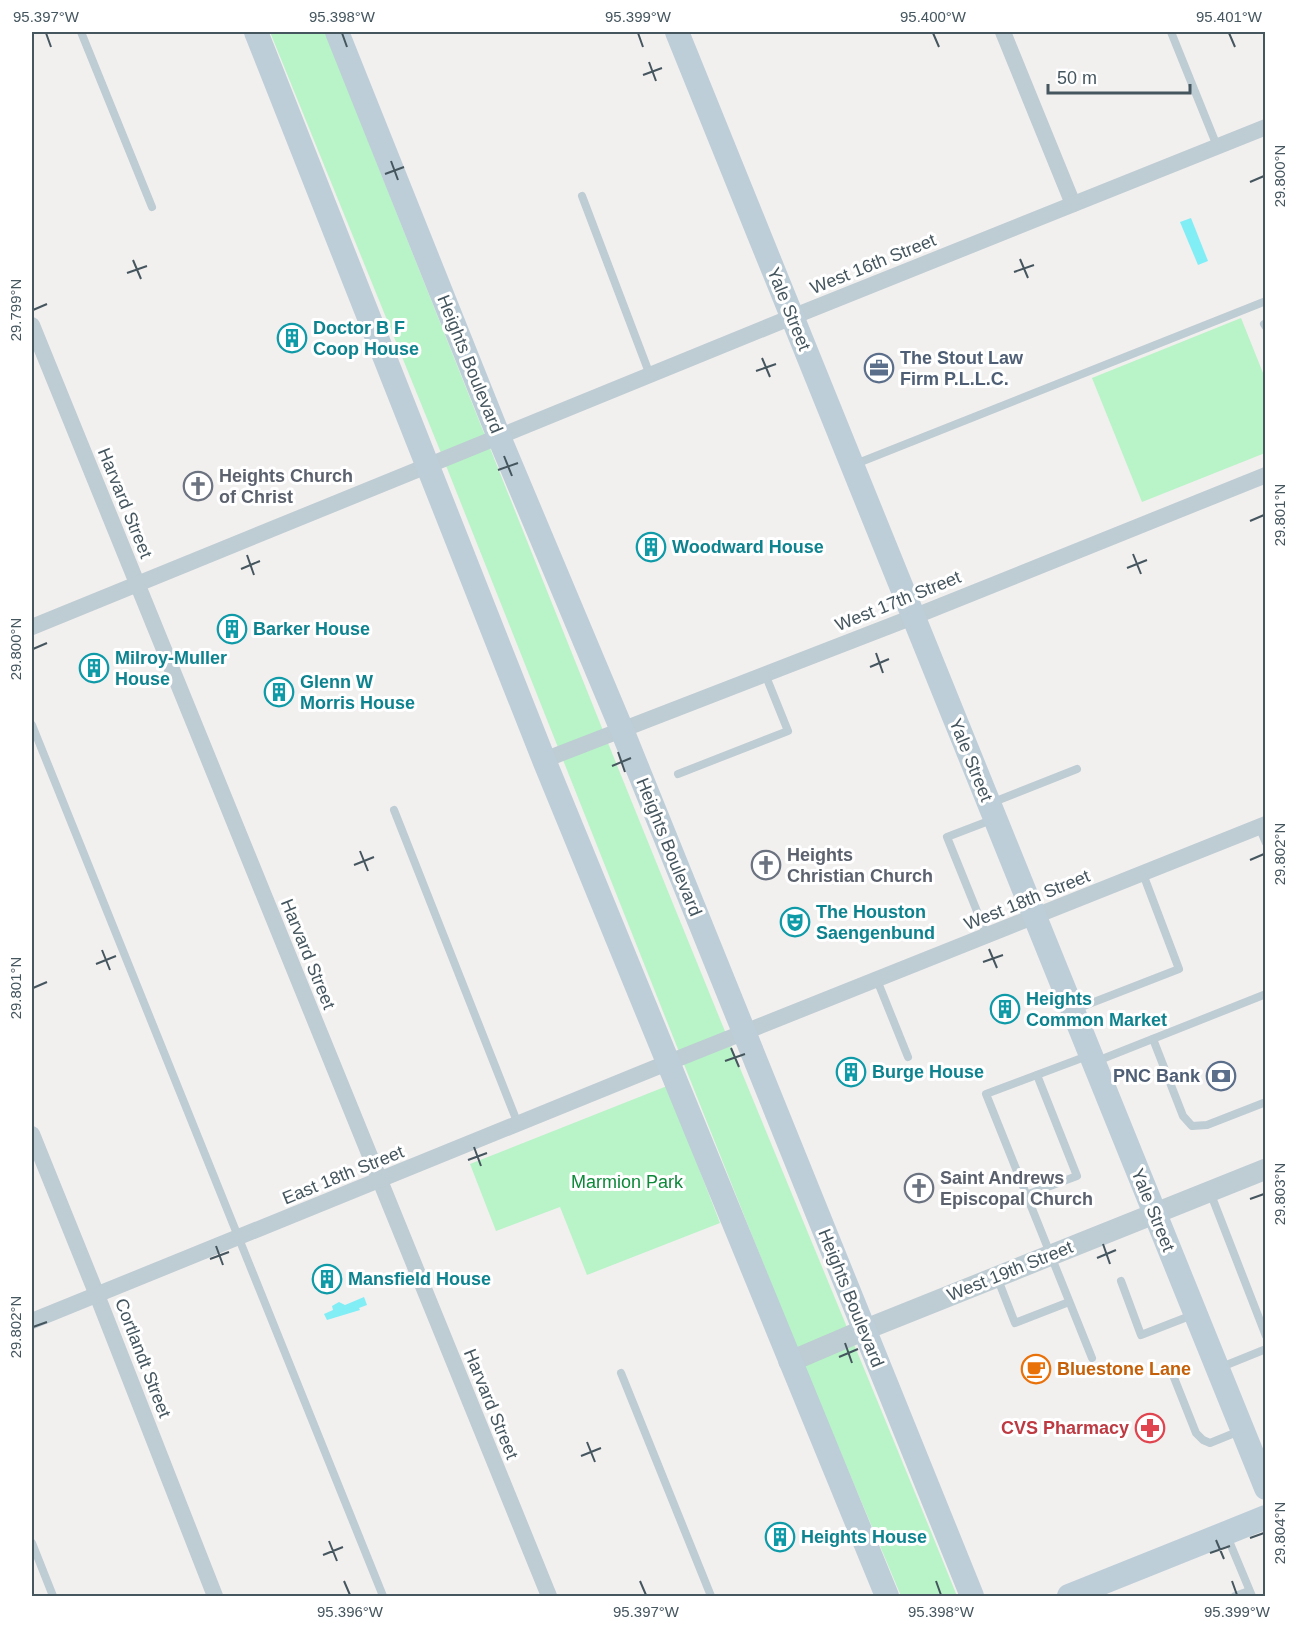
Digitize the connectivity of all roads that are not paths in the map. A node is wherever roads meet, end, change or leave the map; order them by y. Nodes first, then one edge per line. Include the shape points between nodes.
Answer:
1 (81, 32) edge
2 (256, 32) edge
3 (337, 32) edge
4 (677, 32) edge
5 (1003, 32) edge
6 (1171, 32) edge
7 (1266, 127) edge
8 (1218, 147) junction
9 (582, 196) dead end
10 (1073, 204) junction
11 (152, 207) dead end
12 (1266, 301) edge
13 (792, 317) junction
14 (32, 325) edge
15 (650, 375) junction
16 (499, 437) junction
17 (428, 465) junction
18 (852, 465) junction
19 (1266, 475) edge
20 (137, 584) junction
21 (914, 617) junction
22 (32, 627) edge
23 (765, 674) junction
24 (32, 725) edge
25 (622, 729) junction
26 (544, 760) junction
27 (1077, 769) dead end
28 (678, 774) dead end
29 (394, 810) dead end
30 (992, 811) junction
31 (1262, 826) edge
32 (1266, 843) edge
33 (1143, 874) junction
34 (1035, 918) junction
35 (987, 937) junction
36 (877, 980) junction
37 (1266, 993) edge
38 (1072, 1010) junction
39 (744, 1033) junction
40 (1153, 1039) junction
41 (908, 1057) dead end
42 (1092, 1059) junction
43 (668, 1063) junction
44 (1037, 1076) junction
45 (1266, 1102) edge
46 (518, 1124) junction
47 (32, 1134) edge
48 (1266, 1169) edge
49 (380, 1181) junction
50 (1210, 1192) junction
51 (1026, 1195) junction
52 (1155, 1214) junction
53 (238, 1239) junction
54 (1050, 1256) junction
55 (997, 1277) junction
56 (1121, 1281) dead end
57 (97, 1296) junction
58 (1069, 1302) junction
59 (1195, 1314) junction
60 (32, 1321) edge
61 (864, 1330) junction
62 (1266, 1336) edge
63 (1266, 1349) edge
64 (1092, 1358) dead end
65 (789, 1362) junction
66 (1217, 1369) junction
67 (1171, 1370) dead end
68 (621, 1373) dead end
69 (1242, 1430) junction
70 (1266, 1488) edge
71 (1266, 1517) edge
72 (1225, 1533) junction
73 (32, 1543) edge
74 (1251, 1594) edge
75 (53, 1596) edge
76 (215, 1596) edge
77 (383, 1596) edge
78 (549, 1596) edge
79 (711, 1596) edge
80 (887, 1596) edge
81 (972, 1596) edge
82 (1069, 1596) edge
83 (1235, 1596) edge

1 - 11 lane
2 - 17 main road
3 - 16 main road, Heights Boulevard
4 - 13 main road, Yale Street
5 - 10 street
6 - 8 lane
7 - 8 street, West 16th Street
8 - 10 street, West 16th Street
9 - 15 lane
10 - 13 street, West 16th Street
12 - 18 lane
13 - 15 street, West 16th Street
13 - 18 main road, Yale Street
14 - 20 street, Harvard Street
15 - 16 street, West 16th Street
16 - 17 street, West 16th Street
16 - 25 main road, Heights Boulevard
17 - 20 street, West 16th Street
17 - 26 main road
18 - 21 main road, Yale Street
19 - 21 street, West 17th Street
20 - 22 street, West 16th Street
20 - 49 street, Harvard Street
21 - 23 street, West 17th Street
21 - 30 main road, Yale Street
23 - 25 street, West 17th Street
23 - 28 lane via 788,731
24 - 53 lane
25 - 26 street, West 17th Street
25 - 39 main road, Heights Boulevard
26 - 43 main road
27 - 30 lane
29 - 46 lane
30 - 34 main road, Yale Street
30 - 35 lane via 946,837
31 - 32 lane
31 - 33 street, West 18th Street
33 - 34 street, West 18th Street
33 - 38 lane via 1179,969
34 - 35 street, West 18th Street
34 - 38 main road, Yale Street
35 - 36 street, West 18th Street
36 - 39 street, West 18th Street
36 - 41 lane
37 - 40 lane
38 - 42 main road, Yale Street
39 - 43 street, West 18th Street
39 - 61 main road, Heights Boulevard
40 - 42 lane
40 - 45 lane via 1183,1116 1192,1126 1207,1125
42 - 44 lane
42 - 52 main road, Yale Street
43 - 46 street, East 18th Street
43 - 65 main road
44 - 51 lane via 1077,1176
44 - 51 lane via 986,1094
46 - 49 street, East 18th Street
47 - 57 street, Cortlandt Street
48 - 50 street, West 19th Street
49 - 53 street, East 18th Street
49 - 78 street, Harvard Street
50 - 52 street, West 19th Street
50 - 62 lane
51 - 54 lane
52 - 54 street, West 19th Street
52 - 59 main road, Yale Street
53 - 57 street, East 18th Street
53 - 77 lane
54 - 55 street, West 19th Street
54 - 58 lane
55 - 58 lane via 1015,1323
55 - 61 street, West 19th Street
56 - 59 lane via 1141,1335
57 - 60 street, East 18th Street
57 - 76 street, Cortlandt Street
58 - 64 lane
59 - 66 main road, Yale Street
61 - 65 street, West 19th Street
61 - 81 main road, Heights Boulevard
63 - 66 lane
65 - 80 main road
66 - 69 main road, Yale Street
67 - 69 lane via 1196,1433 1203,1440 1210,1443
68 - 79 lane
69 - 70 main road, Yale Street
71 - 72 main road
72 - 74 lane
72 - 82 main road via 1105,1586
73 - 75 lane
74 - 83 lane

